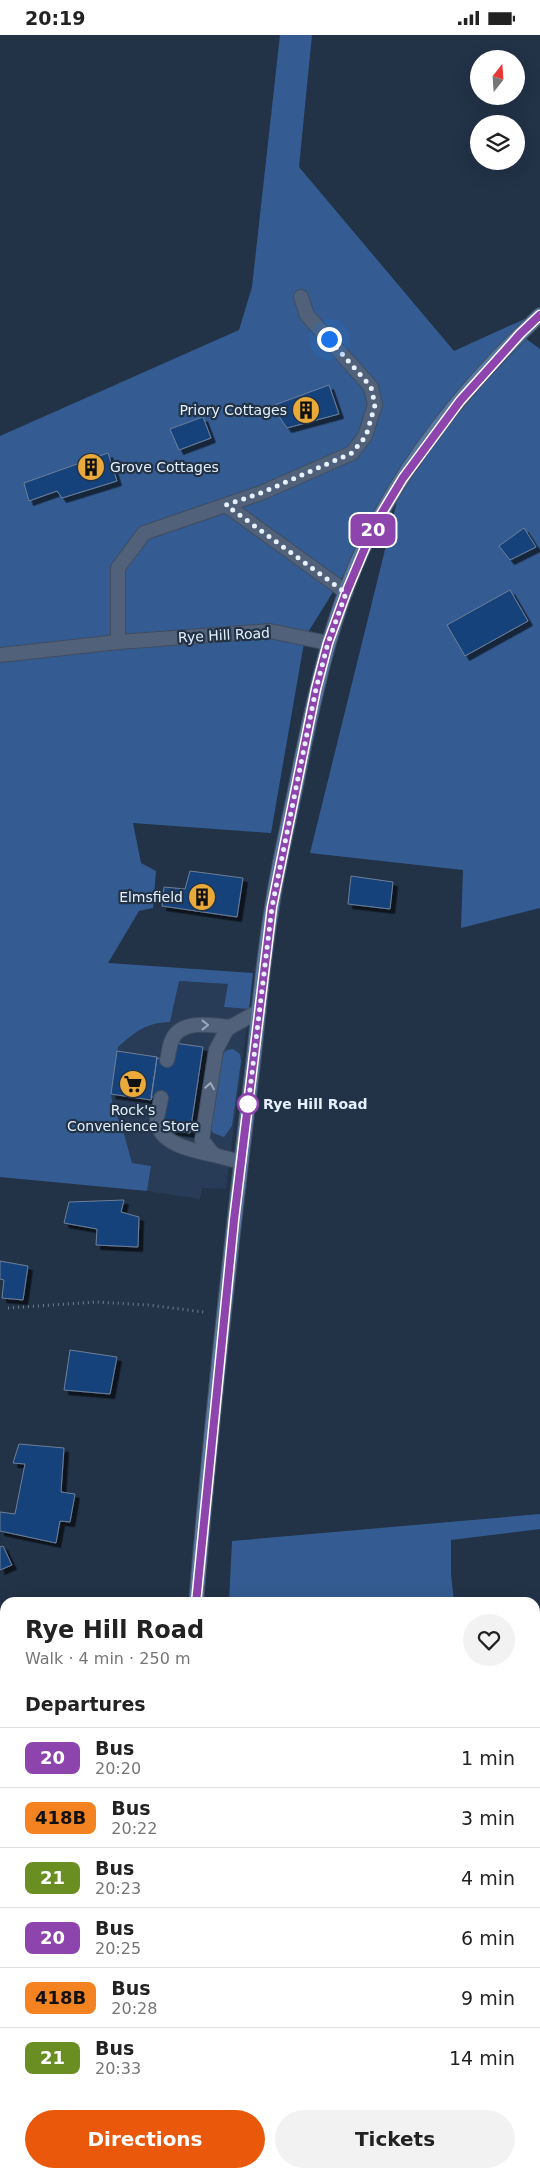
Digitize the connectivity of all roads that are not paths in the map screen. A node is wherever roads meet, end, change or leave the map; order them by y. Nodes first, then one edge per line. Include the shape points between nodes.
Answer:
1 (301, 297) dead end
2 (540, 315) edge
3 (226, 505) junction
4 (346, 593) junction
5 (118, 642) junction
6 (328, 643) junction
7 (0, 655) edge
8 (259, 1011) junction
9 (230, 1027) junction
10 (167, 1060) dead end
11 (161, 1098) dead end
12 (214, 1155) junction
13 (241, 1162) junction
14 (197, 1597) edge

1 - 3 street via 307,315 371,387 375,405 370,425 366,436 352,453
2 - 4 main road via 460,401 403,478 374,526
3 - 4 street
3 - 5 street via 144,533 118,568
4 - 6 main road
5 - 6 street, Rye Hill Road via 270,631
5 - 7 street, Rye Hill Road
6 - 8 main road via 272,907
8 - 9 street
8 - 13 main road
10 -> 9 street via 172,1039 186,1027 205,1024
12 -> 9 street via 202,1140 216,1050
11 - 12 street via 157,1123 166,1139 187,1149
12 - 13 street
13 - 14 main road

